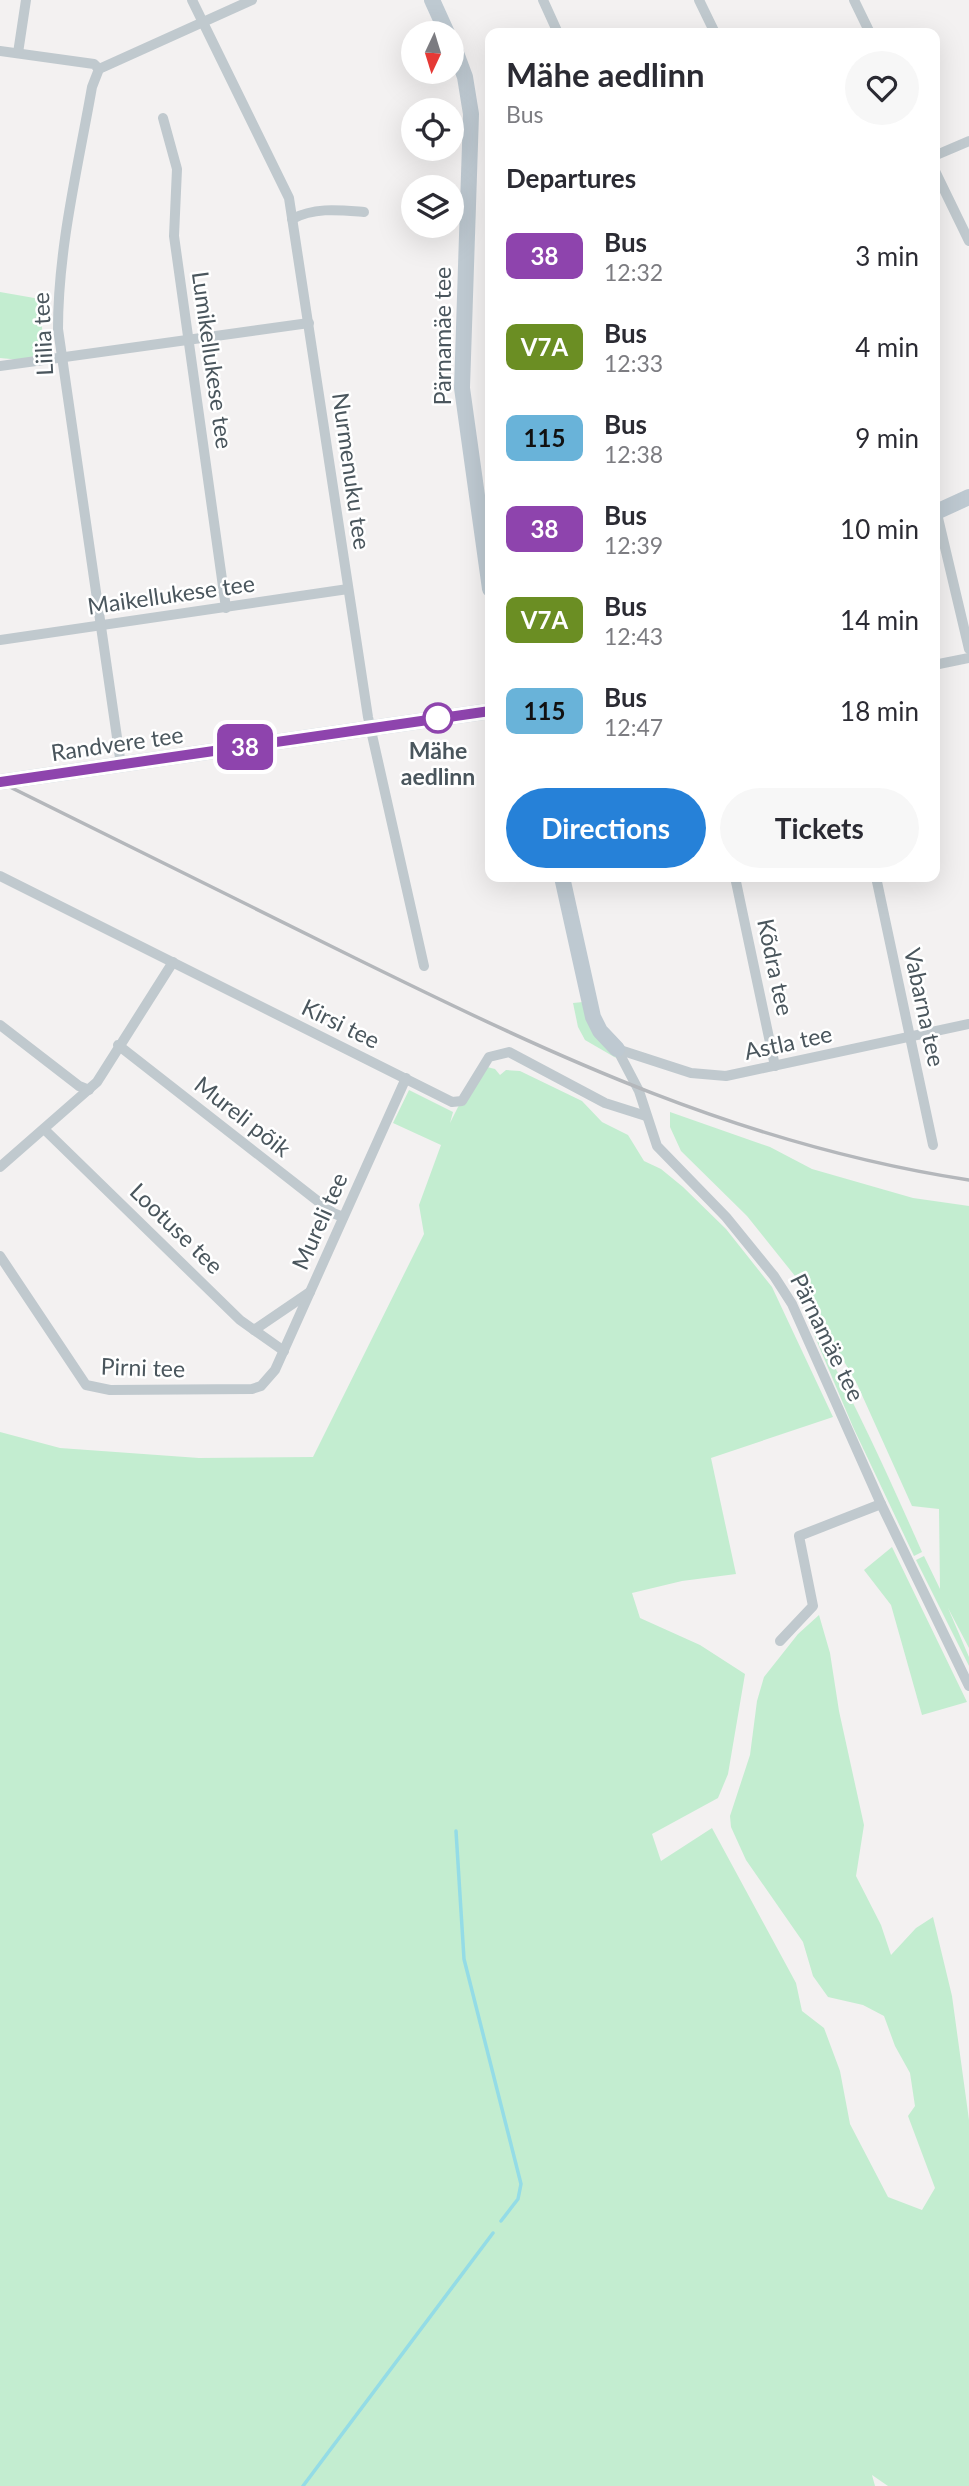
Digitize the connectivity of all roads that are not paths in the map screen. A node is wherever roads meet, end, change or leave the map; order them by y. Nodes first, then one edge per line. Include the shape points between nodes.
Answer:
1 (26, 0) edge
2 (192, 0) edge
3 (252, 0) edge
4 (432, 0) edge
5 (543, 0) edge
6 (699, 0) edge
7 (855, 0) edge
8 (442, 21) edge
9 (202, 22) junction
10 (556, 28) edge
11 (713, 28) edge
12 (868, 28) edge
13 (0, 51) edge
14 (18, 53) junction
15 (99, 69) junction
16 (464, 74) edge
17 (163, 118) dead end
18 (969, 141) edge
19 (940, 153) edge
20 (940, 182) edge
21 (363, 212) dead end
22 (292, 219) junction
23 (969, 242) edge
24 (309, 323) junction
25 (189, 341) junction
26 (61, 359) junction
27 (0, 366) edge
28 (969, 497) edge
29 (940, 508) edge
30 (940, 526) edge
31 (485, 535) edge
32 (348, 589) junction
33 (226, 608) junction
34 (101, 625) junction
35 (0, 640) edge
36 (969, 649) edge
37 (969, 658) edge
38 (940, 663) edge
39 (485, 712) edge
40 (370, 729) junction
41 (121, 765) junction
42 (0, 782) edge
43 (0, 876) edge
44 (563, 882) edge
45 (736, 882) edge
46 (877, 882) edge
47 (173, 962) junction
48 (424, 966) dead end
49 (969, 1024) edge
50 (0, 1025) edge
51 (910, 1037) junction
52 (118, 1045) junction
53 (617, 1049) junction
54 (775, 1066) junction
55 (406, 1078) junction
56 (89, 1090) junction
57 (646, 1116) junction
58 (46, 1130) junction
59 (933, 1145) dead end
60 (0, 1167) edge
61 (343, 1217) junction
62 (0, 1256) edge
63 (310, 1292) junction
64 (254, 1330) junction
65 (284, 1351) junction
66 (267, 1380) joint
67 (881, 1504) junction
68 (780, 1641) dead end
69 (969, 1686) edge

1 - 14 street
2 - 9 street, Nurmenuku tee
3 - 9 street
4 - 8 main road
5 - 10 street
6 - 11 street
7 - 12 street
9 - 15 street
9 - 22 street, Nurmenuku tee via 289,198
13 - 14 street
14 - 15 street via 94,64
15 - 26 street, Liilia tee via 62,261 58,309
16 - 31 main road, Pärnamäe tee via 471,114 462,388
17 - 25 street, Lumikellukese tee via 177,169 174,236
18 - 19 street
20 - 23 street
21 - 22 street via 334,209
22 - 24 street, Nurmenuku tee
24 - 25 street
24 - 32 street, Nurmenuku tee
25 - 26 street
25 - 33 street, Lumikellukese tee
26 - 27 street
26 - 34 street, Liilia tee
28 - 29 main road
30 - 36 street
32 - 33 street, Maikellukese tee
32 - 40 street, Nurmenuku tee
33 - 34 street, Maikellukese tee
34 - 35 street, Maikellukese tee
34 - 41 street, Liilia tee
37 - 38 street
39 - 40 main road, Randvere tee
40 - 41 main road, Randvere tee
40 - 48 street, Nurmenuku tee
41 - 42 main road, Randvere tee
43 - 47 street, Kirsi tee
44 - 53 main road, Pärnamäe tee via 593,1017
45 - 54 street, Kõdra tee
46 - 51 street, Vabarna tee
47 - 52 street
47 - 55 street, Kirsi tee
49 - 51 street, Astla tee
50 - 56 street
51 - 54 street, Astla tee
51 - 59 street, Vabarna tee
52 - 56 street
52 - 61 street, Mureli põik via 332,1213
53 - 54 street, Astla tee via 711,1076
53 - 57 street, Pärnamäe tee via 639,1091
55 - 57 street, Kirsi tee via 459,1102 485,1060 509,1052 605,1103
55 - 61 street, Mureli tee
56 - 58 street
57 - 67 street, Pärnamäe tee via 657,1146 726,1217 792,1304
58 - 60 street
58 - 64 street, Lootuse tee
61 - 63 street, Mureli tee
62 - 66 street, Pirni tee via 86,1385 97,1390 252,1389
63 - 64 street
63 - 65 street, Mureli tee
64 - 65 street, Lootuse tee
65 - 66 street, Mureli tee
67 - 68 street via 799,1536 813,1606
67 - 69 street, Pärnamäe tee

